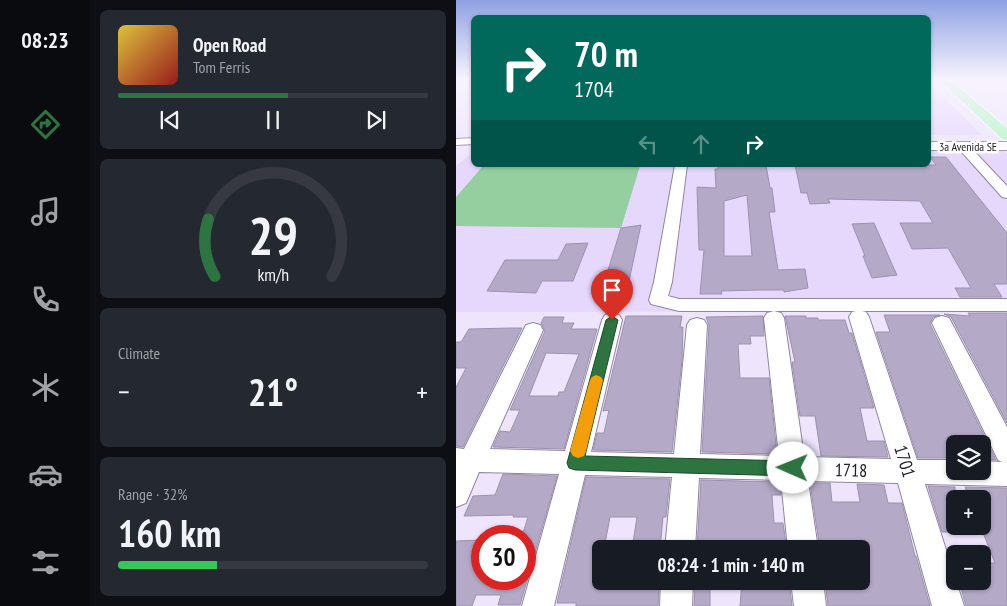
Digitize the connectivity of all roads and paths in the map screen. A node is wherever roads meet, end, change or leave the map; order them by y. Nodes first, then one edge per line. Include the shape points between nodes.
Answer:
1 (974, 107) edge
2 (1007, 137) edge
3 (931, 138) edge
4 (456, 142) edge
5 (471, 142) edge
6 (931, 146) edge
7 (962, 146) junction
8 (1007, 146) edge
9 (456, 149) edge
10 (471, 149) edge
11 (680, 167) edge
12 (1007, 194) edge
13 (1007, 305) edge
14 (859, 317) dead end
15 (774, 318) dead end
16 (612, 320) dead end
17 (942, 322) dead end
18 (696, 325) dead end
19 (533, 330) dead end
20 (1007, 452) edge
21 (464, 460) edge
22 (575, 463) junction
23 (686, 466) junction
24 (793, 468) junction
25 (908, 472) junction
26 (1007, 474) edge
27 (456, 494) edge
28 (681, 540) edge
29 (802, 540) edge
30 (677, 590) edge
31 (808, 590) edge
32 (538, 606) edge
33 (676, 606) edge
34 (810, 606) edge
35 (948, 606) edge

1 - 2 main road
2 - 3 street, 3a Avenida SE
4 - 5 street
6 - 7 street, 3a Avenida SE
7 - 8 street, 3a Avenida SE
7 - 12 street
9 - 10 street
11 - 13 street via 658,300 678,305
14 - 25 street, 1701
15 - 24 street
16 - 22 street
17 - 20 street
18 - 23 street
19 - 21 street
21 - 22 street, 1718
21 - 27 street
22 - 23 street, 1718
22 - 32 street
23 - 24 street, 1718
23 - 28 street
24 - 25 street, 1718
24 - 29 street
25 - 26 street, 1718
25 - 35 street, 1701
30 - 33 street
31 - 34 street

